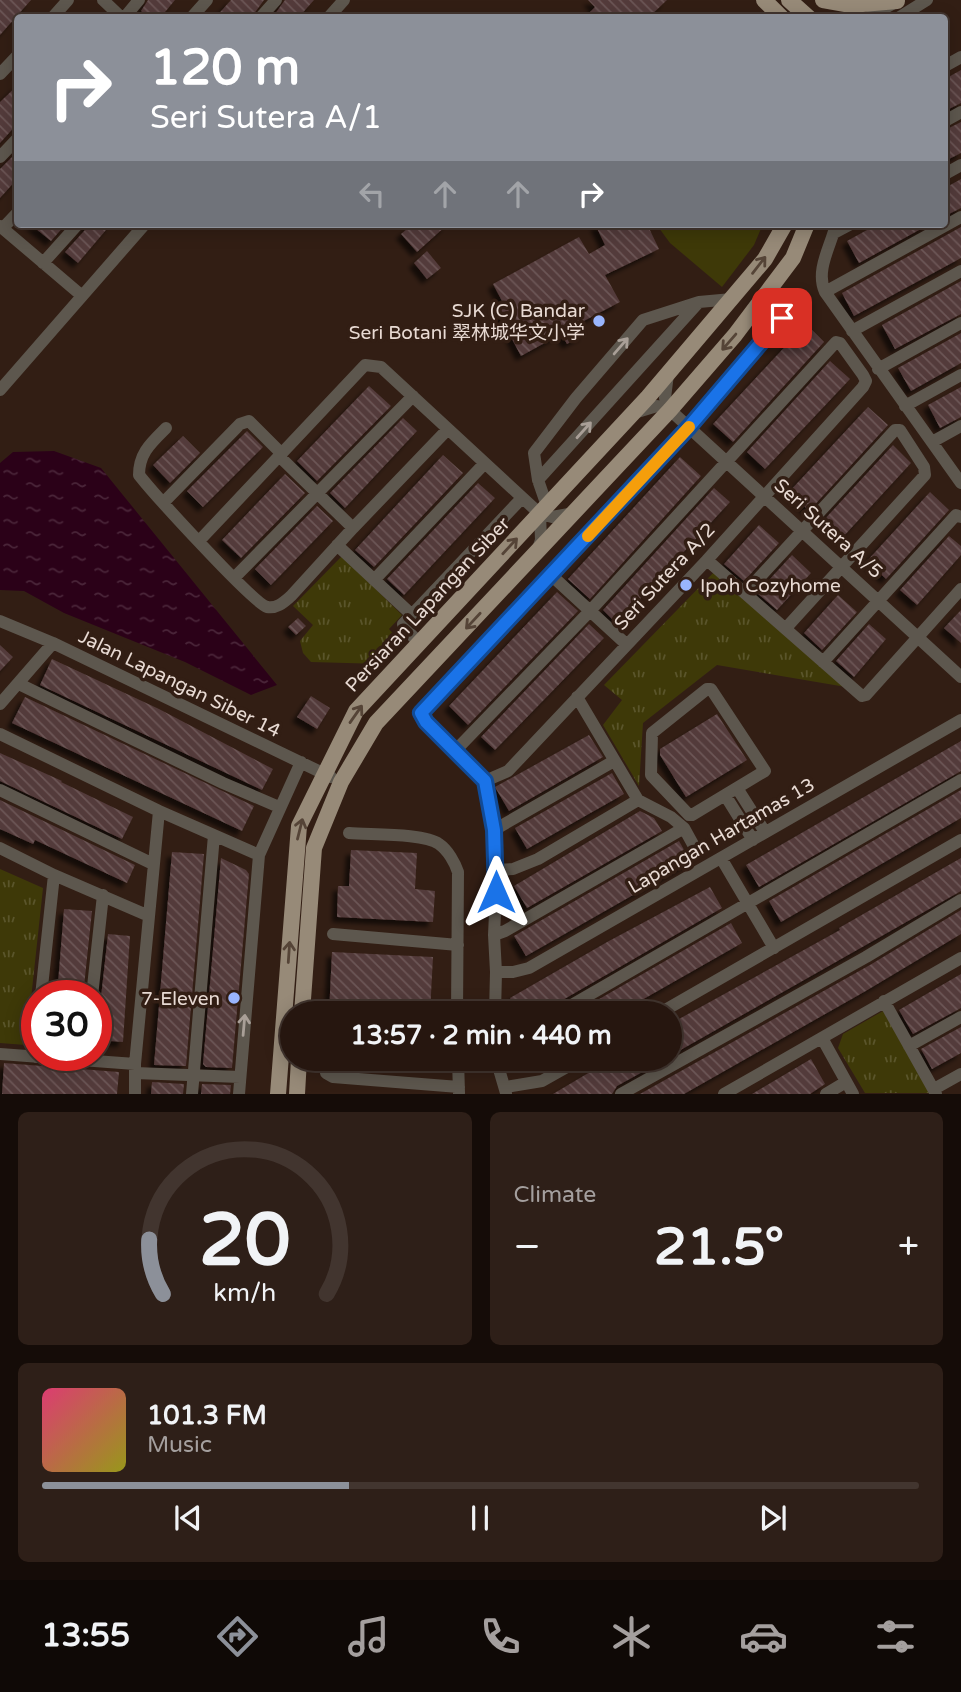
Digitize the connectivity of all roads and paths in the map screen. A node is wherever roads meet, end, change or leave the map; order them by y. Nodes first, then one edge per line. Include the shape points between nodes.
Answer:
1 (68, 0) edge
2 (103, 0) edge
3 (139, 0) edge
4 (207, 0) edge
5 (276, 0) edge
6 (344, 0) edge
7 (764, 0) edge
8 (789, 0) edge
9 (823, 0) edge
10 (898, 0) edge
11 (926, 0) edge
12 (56, 14) edge
13 (119, 14) edge
14 (127, 14) edge
15 (195, 14) edge
16 (264, 14) edge
17 (332, 14) edge
18 (778, 14) edge
19 (805, 14) edge
20 (874, 14) edge
21 (904, 14) edge
22 (14, 59) edge
23 (0, 74) edge
24 (14, 142) edge
25 (0, 157) edge
26 (1, 227) edge
27 (74, 228) edge
28 (141, 228) edge
29 (783, 228) edge
30 (805, 228) edge
31 (941, 228) edge
32 (835, 229) edge
33 (43, 263) junction
34 (961, 271) edge
35 (825, 292) junction
36 (81, 295) junction
37 (799, 298) dead end
38 (732, 299) junction
39 (699, 302) junction
40 (961, 323) edge
41 (852, 331) junction
42 (878, 369) junction
43 (668, 374) junction
44 (961, 375) edge
45 (0, 390) edge
46 (413, 396) junction
47 (905, 406) junction
48 (670, 410) junction
49 (634, 413) junction
50 (961, 426) edge
51 (689, 427) junction
52 (166, 428) dead end
53 (448, 429) junction
54 (932, 443) junction
55 (281, 455) junction
56 (725, 460) junction
57 (485, 463) junction
58 (538, 481) junction
59 (961, 482) edge
60 (317, 493) junction
61 (764, 496) junction
62 (523, 498) junction
63 (163, 503) junction
64 (544, 510) junction
65 (574, 513) junction
66 (961, 517) edge
67 (353, 528) junction
68 (803, 531) junction
69 (199, 541) junction
70 (337, 545) junction
71 (537, 553) junction
72 (707, 560) junction
73 (842, 566) junction
74 (551, 575) junction
75 (234, 578) junction
76 (374, 580) junction
77 (961, 589) edge
78 (745, 593) junction
79 (879, 600) junction
80 (590, 611) junction
81 (412, 615) junction
82 (1, 622) edge
83 (786, 628) junction
84 (918, 636) junction
85 (53, 643) junction
86 (420, 643) junction
87 (626, 644) junction
88 (823, 662) junction
89 (961, 677) edge
90 (19, 684) junction
91 (577, 697) junction
92 (0, 704) edge
93 (961, 720) edge
94 (0, 734) edge
95 (455, 751) junction
96 (614, 761) junction
97 (300, 762) junction
98 (324, 774) junction
99 (961, 780) edge
100 (485, 781) junction
101 (341, 782) junction
102 (737, 788) junction
103 (0, 790) edge
104 (725, 795) junction
105 (638, 800) junction
106 (279, 807) junction
107 (159, 811) junction
108 (684, 828) junction
109 (494, 830) junction
110 (765, 832) junction
111 (349, 833) dead end
112 (214, 835) junction
113 (753, 840) junction
114 (961, 840) edge
115 (0, 848) edge
116 (695, 848) dead end
117 (259, 855) junction
118 (720, 858) junction
119 (153, 864) junction
120 (497, 870) junction
121 (54, 875) junction
122 (103, 895) junction
123 (961, 900) edge
124 (749, 904) junction
125 (149, 916) junction
126 (333, 934) dead end
127 (494, 935) junction
128 (457, 945) junction
129 (774, 948) junction
130 (961, 958) edge
131 (496, 972) junction
132 (43, 980) edge
133 (94, 980) edge
134 (303, 1001) edge
135 (457, 1001) edge
136 (495, 1001) edge
137 (579, 1001) edge
138 (681, 1001) edge
139 (884, 1001) junction
140 (961, 1017) edge
141 (822, 1038) junction
142 (909, 1046) junction
143 (0, 1054) edge
144 (21, 1056) edge
145 (112, 1063) edge
146 (135, 1069) junction
147 (298, 1071) edge
148 (326, 1071) edge
149 (458, 1071) edge
150 (500, 1071) edge
151 (561, 1071) edge
152 (961, 1074) edge
153 (193, 1075) junction
154 (240, 1077) junction
155 (846, 1082) junction
156 (459, 1090) edge
157 (506, 1091) edge
158 (935, 1091) edge
159 (135, 1094) edge
160 (192, 1094) edge
161 (239, 1094) edge
162 (278, 1094) edge
163 (296, 1094) edge
164 (621, 1094) edge
165 (724, 1094) edge
166 (826, 1094) edge
167 (853, 1094) edge

1 - 12 street
2 - 13 street
3 - 14 street
4 - 15 street
5 - 16 street
6 - 17 street
7 - 18 main road
8 - 19 main road
9 - 10 main road via 851,5
10 - 20 street
11 - 21 street
22 - 23 street
24 - 25 street
26 - 33 street
27 - 33 street
28 - 36 street
38 -> 29 main road, Persiaran Lapangan Siber via 765,259
30 -> 48 main road via 793,258 774,284
31 - 35 street
32 - 35 street via 821,272
33 - 36 street
34 - 41 street
35 - 41 street
36 - 45 street
37 - 51 street
38 - 39 street
38 - 43 main road, Persiaran Lapangan Siber
58 -> 39 street
58 -> 39 street via 534,453 643,320
40 - 42 street
41 - 42 street
42 - 47 street
43 - 48 street via 665,398
43 - 49 main road, Persiaran Lapangan Siber
44 - 47 street
46 - 53 street
46 - 55 street via 381,367 365,365
46 - 60 street
47 - 54 street
48 - 49 street via 657,406
48 - 51 street, Seri Sutera A/5
48 - 65 main road
49 - 64 main road, Persiaran Lapangan Siber
50 - 54 street
51 - 56 street, Seri Sutera A/5
51 - 74 street
52 - 63 street via 139,460 139,475
53 - 57 street
53 - 67 street
54 - 59 street
55 - 60 street
55 - 63 street via 249,421 240,424
55 - 69 street
56 - 61 street, Seri Sutera A/5
56 - 61 street, Seri Sutera A/2 via 836,342 840,343 866,381
56 - 80 street
57 - 62 street
57 - 76 street
58 - 64 street
60 - 67 street
60 - 75 street
61 - 68 street, Seri Sutera A/5
61 - 72 street, Seri Sutera A/2
62 - 64 street
62 - 81 street
63 - 69 street
64 - 65 street via 552,517
64 - 71 street
86 -> 64 main road, Persiaran Lapangan Siber
65 - 71 main road
66 - 79 street via 956,515
67 - 70 street
68 - 73 street, Seri Sutera A/5
68 - 73 street via 895,430 900,430 925,475
68 - 78 street
69 - 75 street
70 - 75 street via 279,606 266,607
70 - 76 street
71 -> 101 main road via 376,723
72 - 78 street
72 - 87 street, Seri Sutera A/2
73 - 79 street, Seri Sutera A/5
73 - 83 street
74 - 80 street
74 - 95 street via 421,713
76 - 81 street
77 - 84 street
78 - 83 street
79 - 84 street, Seri Sutera A/5
79 - 88 street
80 - 87 street
80 - 95 street
81 - 86 street via 404,628
82 - 85 street, Jalan Lapangan Siber 14
83 - 88 street
84 - 88 street via 866,695 858,694
84 - 89 street, Seri Sutera A/5
85 - 90 street
85 - 97 street, Jalan Lapangan Siber 14
98 -> 86 main road, Persiaran Lapangan Siber via 356,711
87 - 91 street, Seri Sutera A/2
90 - 92 street
90 - 106 street
91 - 96 street
91 - 100 street, Seri Sutera A/2 via 508,771
93 - 110 street, Lapangan Hartamas 13
94 - 107 street
95 - 100 street
96 - 105 street
96 - 109 street
97 - 98 street, Jalan Lapangan Siber 14
97 - 106 street
98 - 101 street, Jalan Lapangan Siber 14
162 -> 98 main road, Persiaran Lapangan Siber via 299,826
99 - 124 street
100 - 109 street
101 - 134 main road via 314,848
102 - 104 street
102 - 104 street via 765,771 707,689 652,733 651,775 689,815
102 - 110 street
103 - 119 street
104 - 113 street
105 - 108 street
105 - 120 street via 538,859
106 - 117 street
107 - 112 street
107 - 119 street
108 - 116 street
108 - 127 street
109 - 120 street
110 - 113 street, Lapangan Hartamas 13
111 - 128 street via 422,838 439,844 458,872
112 - 117 street
112 - 153 street
113 - 118 street, Lapangan Hartamas 13
114 - 129 street
115 - 121 street
154 -> 117 street
118 - 124 street
118 - 131 street, Lapangan Hartamas 13 via 529,968
119 - 125 street
120 - 127 street
121 - 122 street
121 - 132 street
122 - 125 street
122 - 133 street
123 - 164 street
124 - 129 street
124 - 137 street
125 - 146 street
126 - 128 street
127 - 131 street
128 - 135 street
129 - 138 street
130 - 139 street
131 - 136 street
139 - 141 street
139 - 142 street
140 - 142 street
141 - 155 street
141 - 165 street
142 - 158 street
143 - 144 street
145 - 146 street
146 - 153 street
146 - 159 street
147 - 163 main road
148 - 156 street via 333,1077
149 - 156 street
150 - 157 street
151 - 157 street via 542,1082
152 - 158 street
153 - 154 street
153 - 160 street
154 - 161 street
155 - 166 street
155 - 167 street

